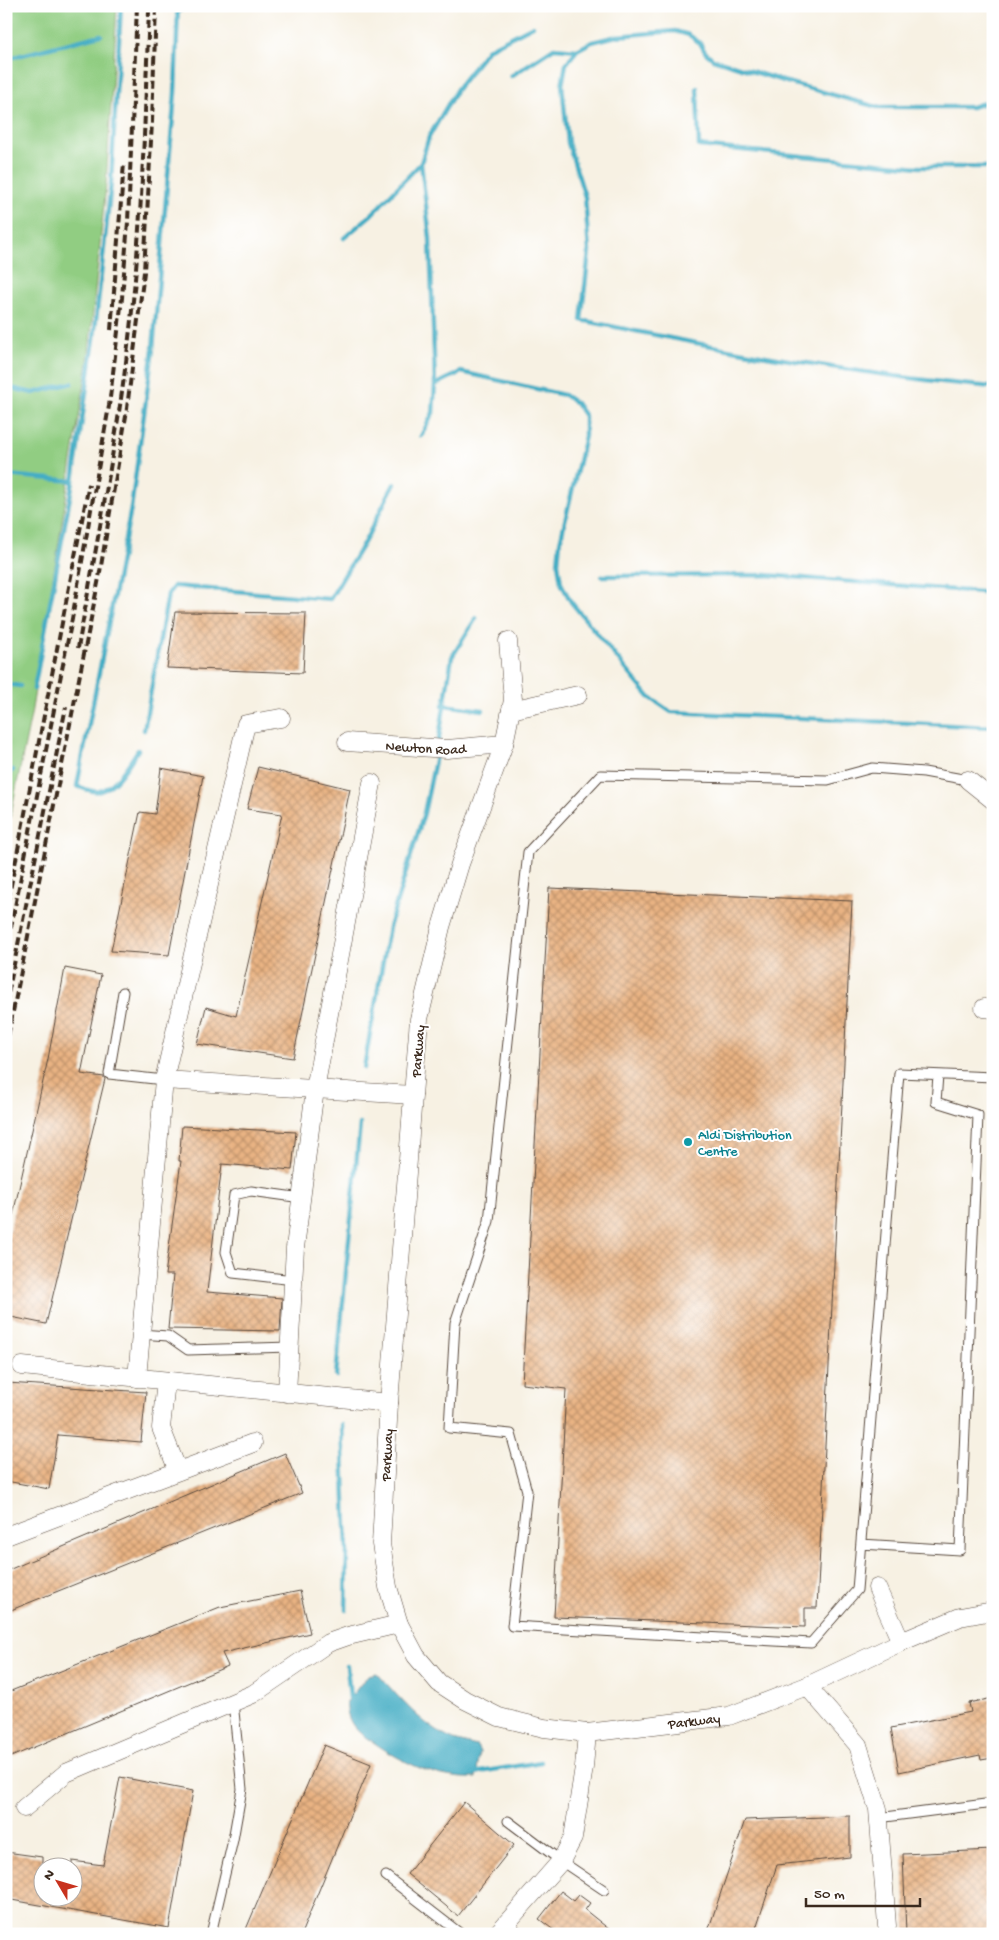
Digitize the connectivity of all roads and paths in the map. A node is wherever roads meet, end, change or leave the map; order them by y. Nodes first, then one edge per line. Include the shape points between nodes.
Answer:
1 (508, 641) dead end
2 (578, 695) dead end
3 (512, 710) junction
4 (281, 718) dead end
5 (348, 742) dead end
6 (504, 744) junction
7 (968, 780) joint
8 (372, 784) dead end
9 (993, 800) edge
10 (123, 992) dead end
11 (938, 1075) junction
12 (993, 1077) edge
13 (164, 1080) junction
14 (315, 1089) junction
15 (413, 1095) junction
16 (302, 1198) junction
17 (294, 1280) junction
18 (140, 1334) junction
19 (290, 1347) junction
20 (22, 1366) dead end
21 (137, 1378) junction
22 (166, 1381) junction
23 (287, 1393) junction
24 (389, 1403) junction
25 (253, 1443) dead end
26 (178, 1471) junction
27 (6, 1536) edge
28 (861, 1544) junction
29 (877, 1588) dead end
30 (993, 1611) edge
31 (399, 1624) junction
32 (901, 1642) junction
33 (807, 1686) junction
34 (233, 1702) junction
35 (587, 1734) junction
36 (993, 1803) edge
37 (24, 1808) dead end
38 (878, 1818) junction
39 (508, 1821) dead end
40 (560, 1861) junction
41 (386, 1876) dead end
42 (604, 1890) dead end
43 (508, 1930) edge
44 (887, 1930) edge
45 (211, 1934) edge
46 (461, 1934) edge

1 - 3 street, Parkway
2 - 3 street
3 - 6 street, Parkway
4 - 13 street via 246,724
5 - 6 street, Newton Road via 447,749
6 - 15 street, Parkway via 441,926 419,1019
7 - 9 street
7 - 28 lane via 872,768 828,780 600,776 528,852 489,1221 455,1323 449,1428 511,1434 527,1491 512,1626 811,1643 858,1590
8 - 14 street
10 - 13 lane via 109,1074
11 - 12 lane
11 - 28 lane via 898,1074
11 - 28 lane via 936,1102 978,1115 960,1550
13 - 14 street
13 - 18 street
14 - 15 street
14 - 16 street
15 - 24 street, Parkway
16 - 17 street
16 - 17 lane via 251,1191 234,1195 226,1252 233,1273
17 - 19 street
18 - 19 lane via 168,1336 188,1350
18 - 21 street
19 - 23 street
20 - 21 street
21 - 22 street
22 - 23 street
22 - 26 street via 161,1428
23 - 24 street
24 - 31 street, Parkway via 381,1544
25 - 26 street
26 - 27 street
29 - 32 street
30 - 32 street, Parkway via 960,1617
31 - 34 street via 328,1643 253,1694
31 - 35 street, Parkway via 416,1656 440,1683 465,1700 499,1718
32 - 33 street, Parkway
33 - 35 street, Parkway via 728,1716
33 - 38 street via 858,1745
34 - 37 street via 66,1773
34 - 45 lane via 242,1789
35 - 40 street via 573,1838
36 - 38 lane
38 - 44 street
39 - 40 lane
40 - 42 lane
40 - 43 street
41 - 46 lane

